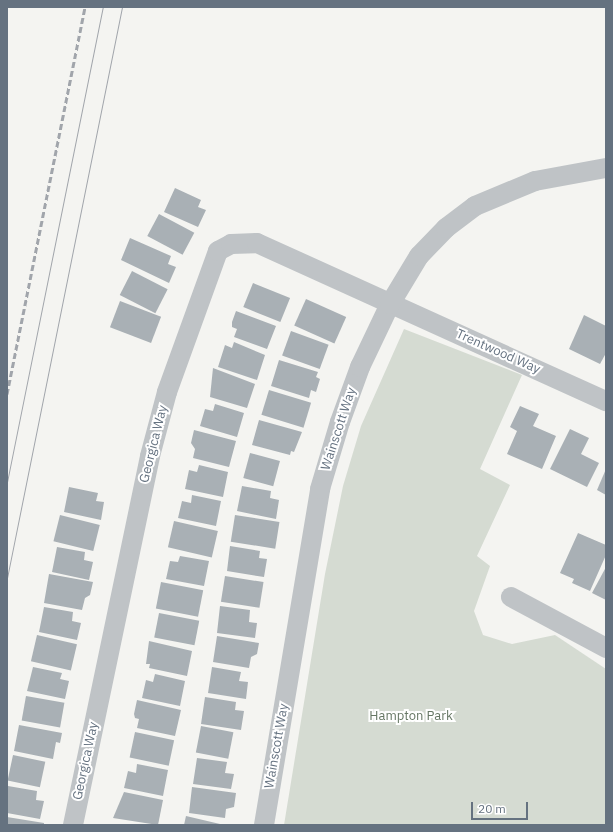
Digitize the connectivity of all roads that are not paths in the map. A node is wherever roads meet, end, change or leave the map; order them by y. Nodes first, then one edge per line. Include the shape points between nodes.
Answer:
1 (606, 168) edge
2 (390, 304) junction
3 (606, 401) edge
4 (511, 597) dead end
5 (606, 648) edge
6 (73, 825) edge
7 (264, 825) edge

1 - 2 street, Wainscott Way via 535,181 475,206 446,228 419,256
2 - 3 street, Trentwood Way
2 - 6 street, Georgica Way via 258,243 231,244 218,251 167,392 150,456
2 - 7 street, Wainscott Way via 342,415 320,489
4 - 5 street

